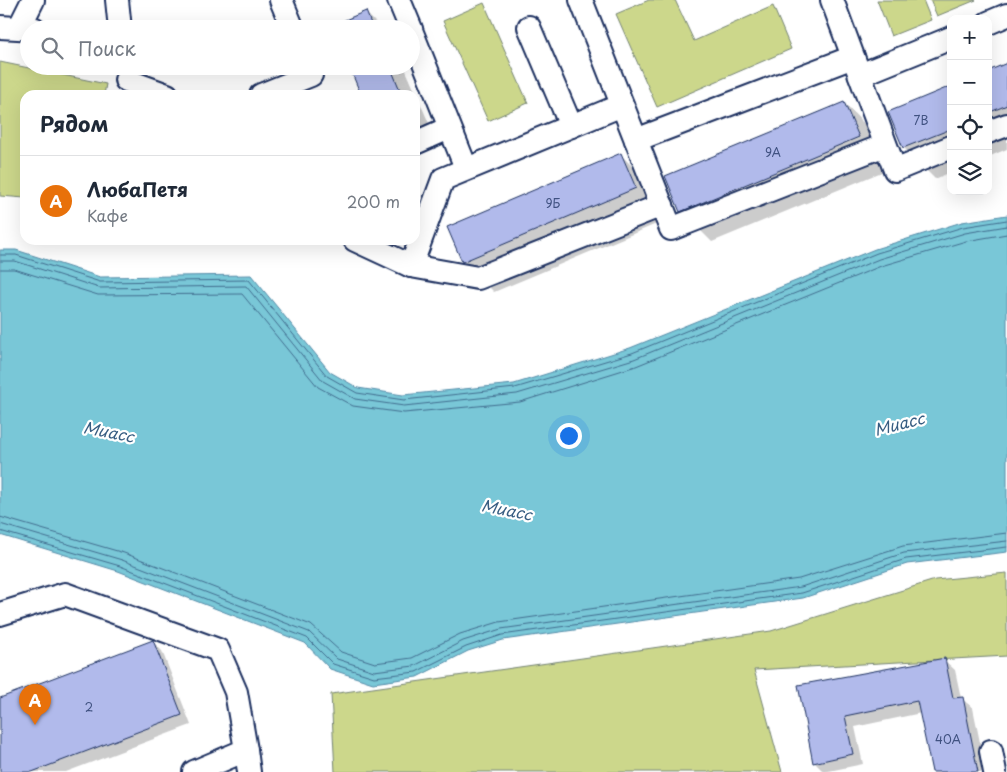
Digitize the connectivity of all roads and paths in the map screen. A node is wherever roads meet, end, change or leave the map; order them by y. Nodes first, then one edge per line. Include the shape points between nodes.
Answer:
1 (33, 0) edge
2 (117, 0) edge
3 (281, 0) edge
4 (400, 0) edge
5 (581, 0) edge
6 (832, 0) edge
7 (1007, 16) edge
8 (22, 20) edge
9 (119, 20) edge
10 (289, 20) edge
11 (407, 20) edge
12 (992, 22) edge
13 (529, 27) dead end
14 (947, 39) edge
15 (420, 53) edge
16 (857, 66) junction
17 (311, 75) edge
18 (123, 80) edge
19 (152, 90) edge
20 (274, 90) edge
21 (622, 105) junction
22 (1007, 125) edge
23 (571, 126) junction
24 (450, 128) junction
25 (992, 131) edge
26 (636, 140) junction
27 (420, 141) edge
28 (885, 145) junction
29 (947, 150) edge
30 (466, 168) junction
31 (662, 205) junction
32 (420, 242) edge
33 (367, 245) edge
34 (419, 245) edge
35 (411, 266) junction
36 (0, 614) edge
37 (248, 761) edge
38 (194, 772) edge

1 - 8 lane
2 - 9 lane
3 - 10 lane
4 - 11 lane
5 - 21 lane
6 - 16 lane
7 - 12 lane
13 - 23 lane
14 - 16 lane
15 - 24 lane
16 - 26 lane
16 - 28 lane
17 - 20 lane
18 - 19 lane
21 - 23 lane
21 - 26 lane
22 - 25 lane
23 - 30 lane
24 - 27 lane
24 - 30 lane
26 - 31 lane
28 - 29 lane via 895,170
28 - 31 lane via 671,229
30 - 32 lane via 443,179
31 - 35 lane via 478,278
33 - 35 lane
34 - 35 lane
36 - 37 lane via 65,594 218,650 236,692
37 - 38 lane

